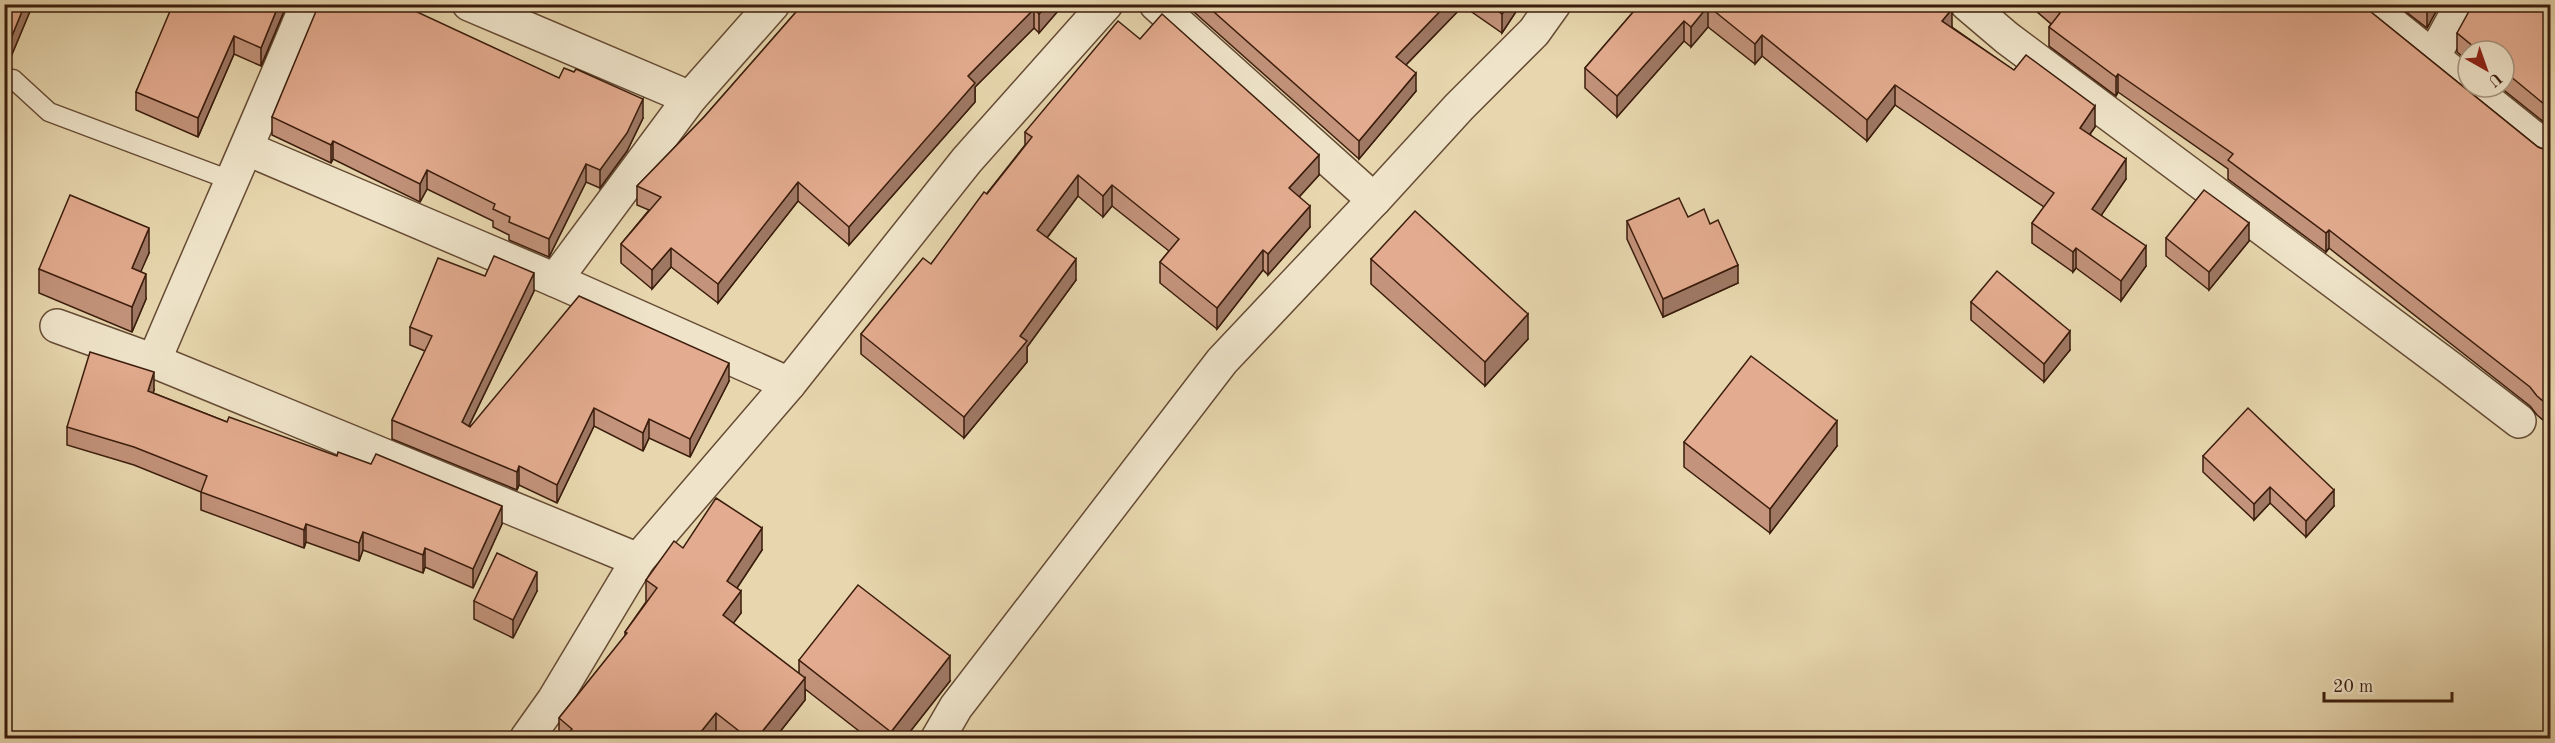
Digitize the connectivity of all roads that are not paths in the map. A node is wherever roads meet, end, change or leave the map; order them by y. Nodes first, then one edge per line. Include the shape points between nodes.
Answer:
1 (307, 4) edge
2 (469, 4) edge
3 (773, 4) edge
4 (1106, 4) edge
5 (1156, 4) edge
6 (1554, 4) edge
7 (1967, 4) edge
8 (2367, 4) edge
9 (2462, 4) edge
10 (2433, 57) junction
11 (2456, 76) edge
12 (13, 79) dead end
13 (690, 98) junction
14 (2485, 99) edge
15 (248, 149) junction
16 (2550, 151) edge
17 (230, 180) junction
18 (1374, 200) junction
19 (555, 280) junction
20 (57, 326) dead end
21 (154, 361) junction
22 (789, 384) junction
23 (2519, 422) dead end
24 (638, 560) junction
25 (527, 738) edge
26 (938, 738) edge

1 - 15 street
2 - 13 street
3 - 13 street
4 - 22 street via 967,160
5 - 18 street
6 - 18 street via 1534,32
7 - 23 street via 2016,45
8 - 10 street
9 - 10 street
10 - 11 street
12 - 17 lane via 49,112
13 - 19 street
14 - 16 street
15 - 17 street
15 - 19 street
17 - 21 street
18 - 26 street via 1222,361 956,707
19 - 22 street
20 - 21 street
21 - 24 street
22 - 24 street
24 - 25 street

